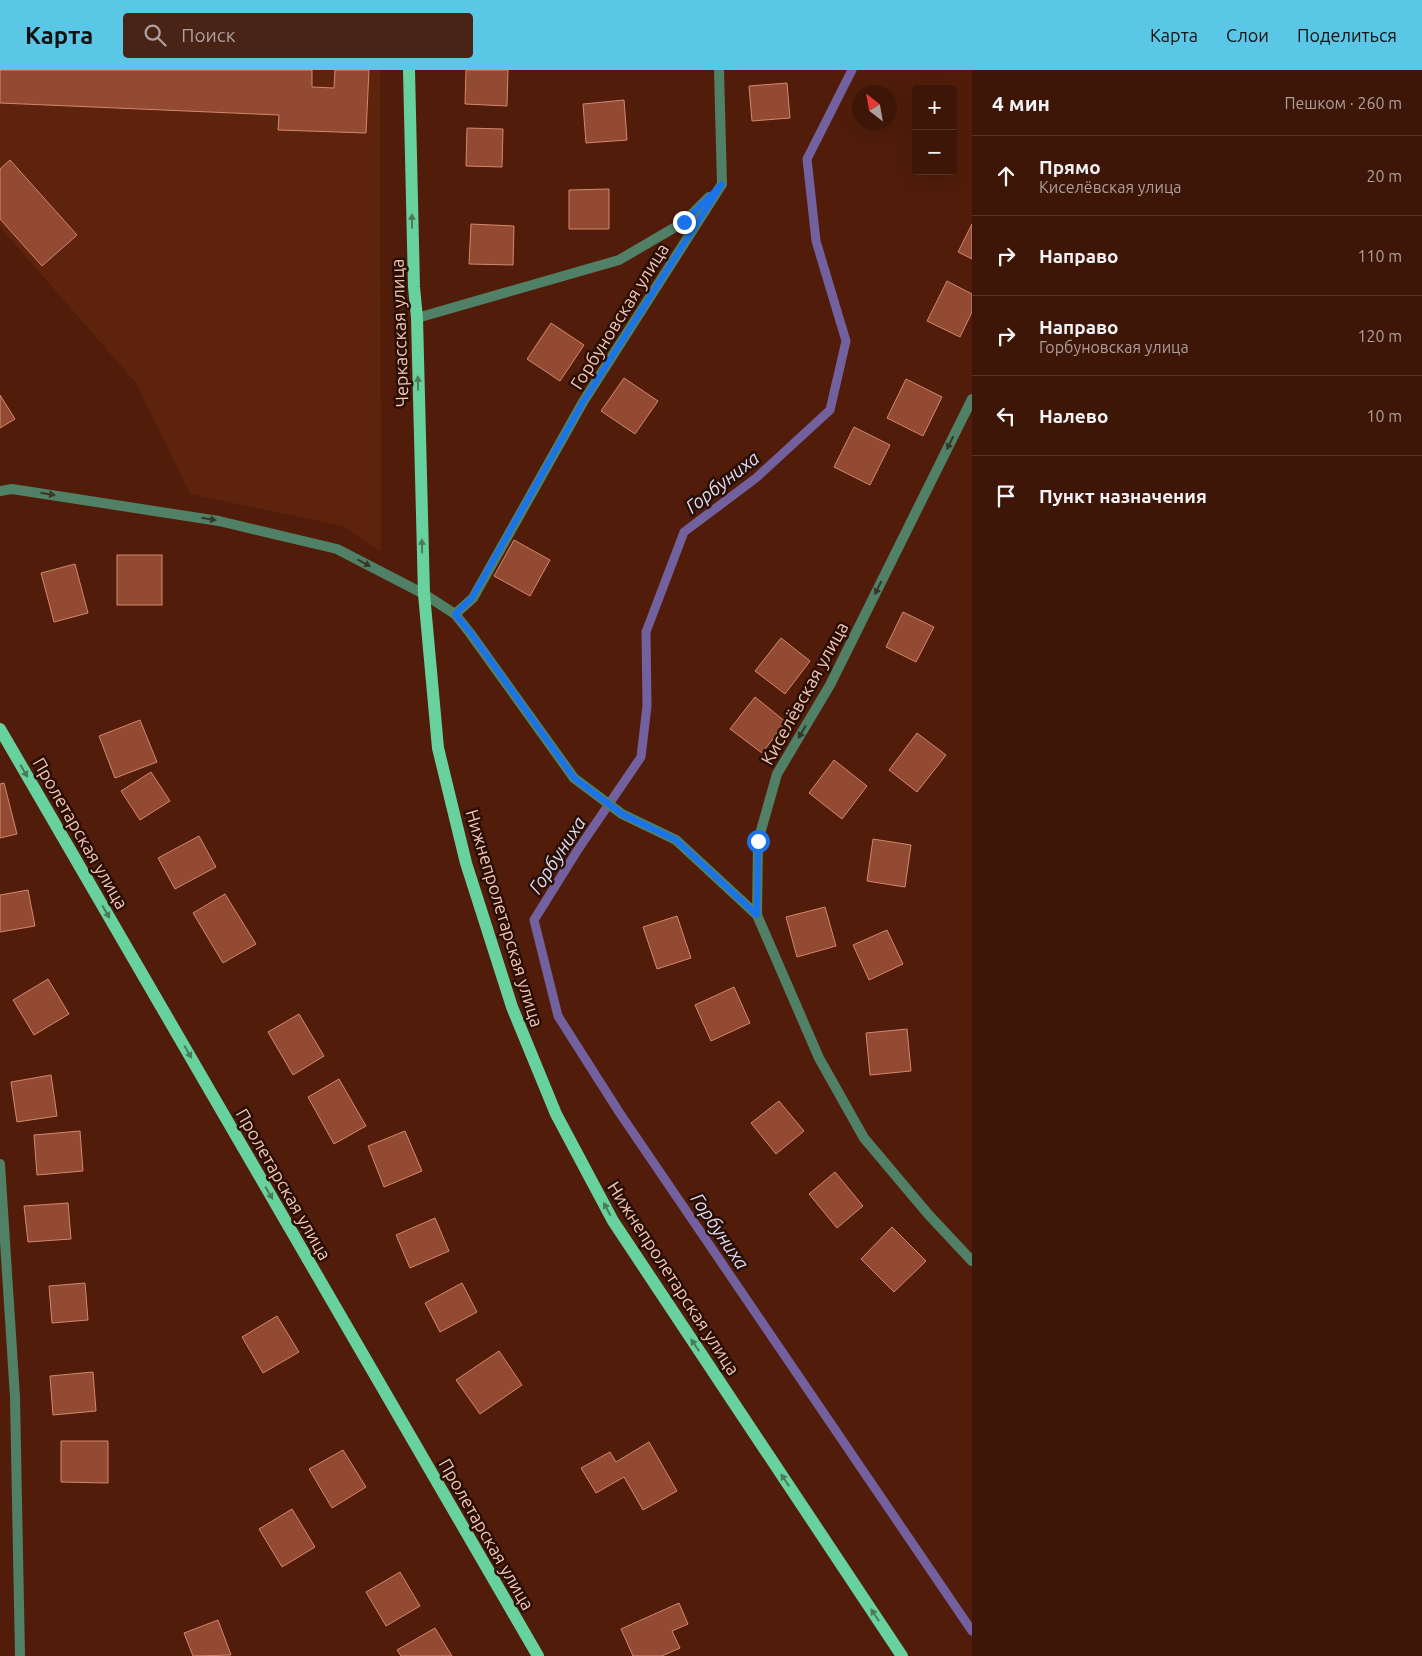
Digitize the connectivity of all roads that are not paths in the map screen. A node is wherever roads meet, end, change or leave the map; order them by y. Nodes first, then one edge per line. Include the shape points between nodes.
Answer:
1 (409, 70) edge
2 (720, 70) edge
3 (722, 184) junction
4 (417, 318) junction
5 (972, 399) edge
6 (0, 491) edge
7 (424, 594) junction
8 (455, 614) junction
9 (0, 729) edge
10 (757, 915) junction
11 (0, 1164) edge
12 (972, 1261) edge
13 (3, 1272) edge
14 (20, 1656) edge
15 (538, 1656) edge
16 (902, 1656) edge

4 -> 1 main road, Черкасская улица
2 - 3 street
3 - 4 street via 684,222 619,260
3 - 8 street, Горбуновская улица via 583,402 472,598
7 -> 4 main road, Черкасская улица
5 -> 10 street, Киселёвская улица via 830,685 777,774 758,841
6 -> 7 street via 12,489 219,520 337,549
7 - 8 street
16 -> 7 main road, Нижнепролетарская улица via 613,1221 556,1114 512,1007 466,863 438,748
8 - 10 street via 574,778 622,814 676,840
9 -> 15 main road, Пролетарская улица
10 - 12 street, Киселёвская улица via 819,1058 864,1138
11 - 13 street
13 - 14 street via 15,1397

